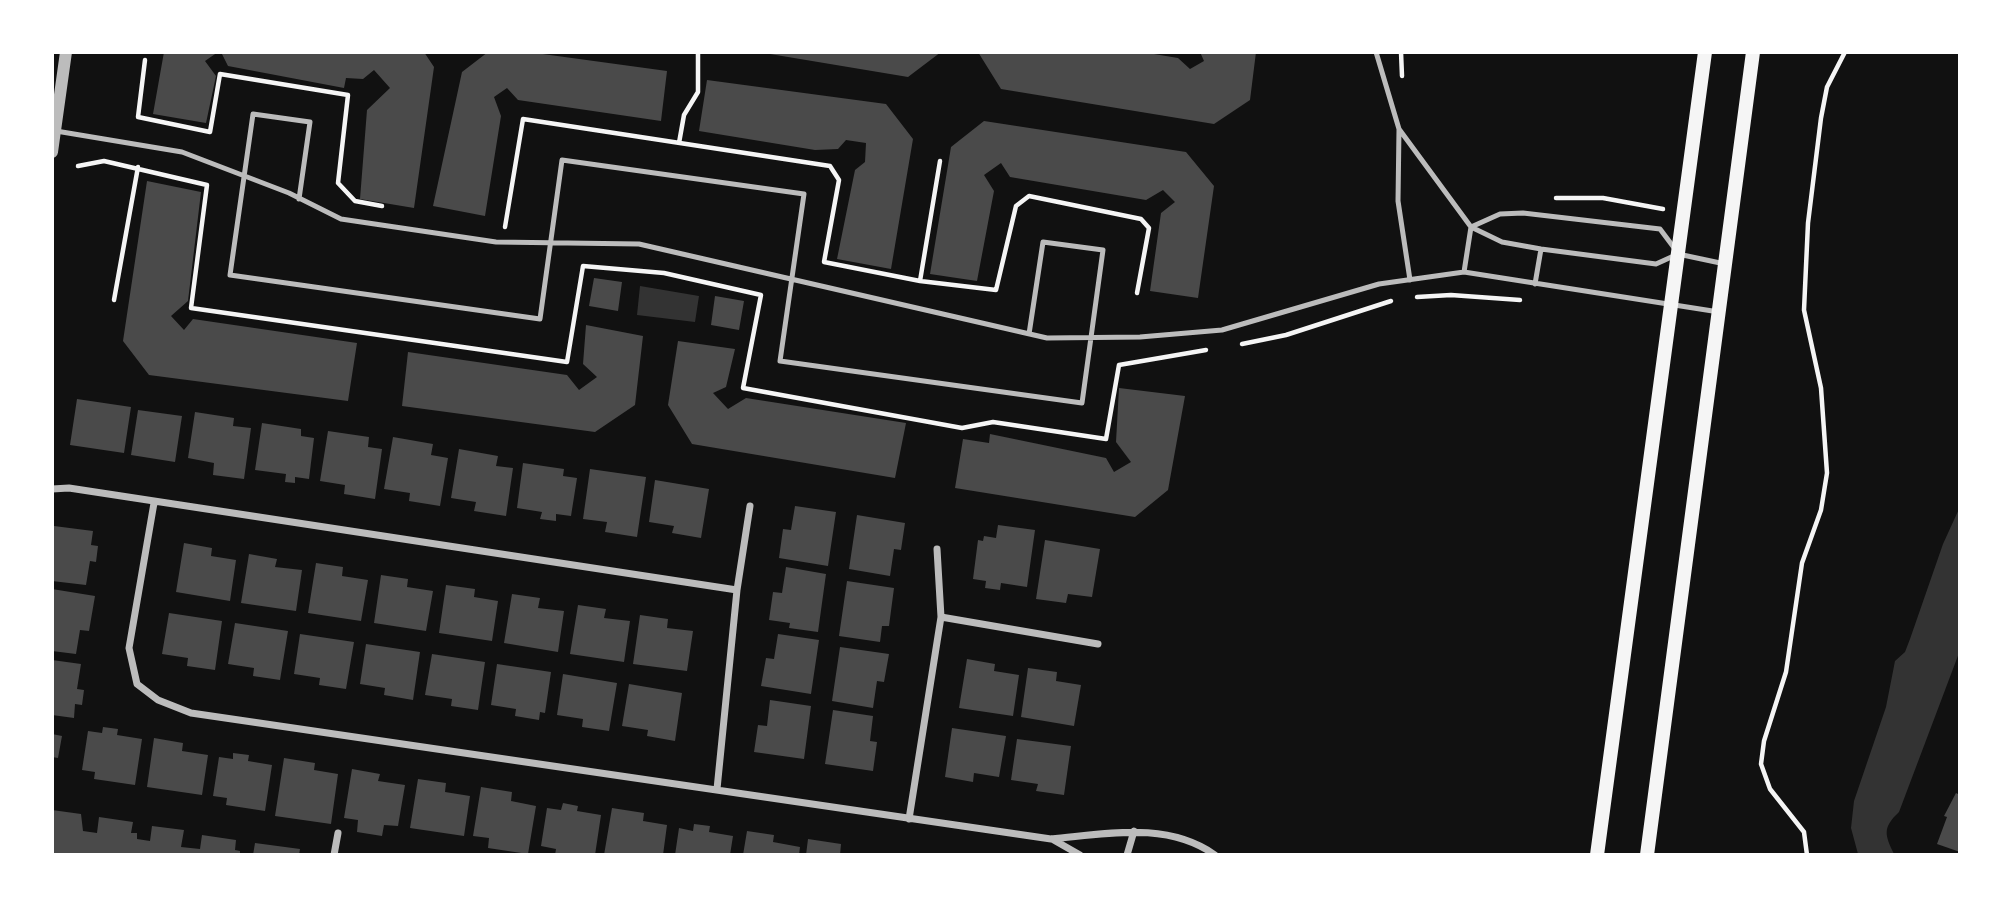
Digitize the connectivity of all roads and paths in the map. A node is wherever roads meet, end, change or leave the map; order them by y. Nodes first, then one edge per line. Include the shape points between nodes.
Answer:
1 (66, 52) edge
2 (698, 52) edge
3 (1376, 52) edge
4 (1401, 52) edge
5 (1705, 52) edge
6 (1753, 52) edge
7 (1845, 52) edge
8 (1404, 86) dead end
9 (1399, 129) junction
10 (55, 131) junction
11 (679, 143) dead end
12 (52, 152) edge
13 (940, 161) dead end
14 (78, 166) dead end
15 (138, 167) junction
16 (244, 176) junction
17 (299, 199) junction
18 (1550, 199) dead end
19 (1663, 209) dead end
20 (1471, 227) junction
21 (551, 242) junction
22 (1541, 249) junction
23 (1678, 254) junction
24 (1725, 265) junction
25 (1464, 272) junction
26 (1410, 279) junction
27 (791, 280) junction
28 (920, 281) dead end
29 (1535, 284) junction
30 (1411, 298) dead end
31 (1398, 299) dead end
32 (114, 300) dead end
33 (1530, 300) dead end
34 (1671, 305) junction
35 (1718, 312) junction
36 (1029, 334) junction
37 (1091, 337) junction
38 (1239, 344) dead end
39 (1214, 349) dead end
40 (52, 489) edge
41 (153, 503) junction
42 (750, 506) dead end
43 (937, 550) dead end
44 (737, 590) junction
45 (941, 617) junction
46 (1098, 644) dead end
47 (717, 789) junction
48 (909, 819) junction
49 (1134, 831) junction
50 (338, 833) dead end
51 (1051, 839) junction
52 (334, 855) edge
53 (1080, 855) edge
54 (1127, 855) edge
55 (1215, 855) edge
56 (1598, 855) edge
57 (1647, 855) edge
58 (1807, 855) edge

1 - 10 street
2 - 11 path via 698,92 684,115
3 - 9 lane
4 - 8 path
5 - 23 main road
6 - 24 main road
7 - 58 path via 1826,87 1821,118 1808,223 1804,310 1822,387 1827,474 1821,510 1802,563 1786,672 1761,764 1770,789 1804,832
9 - 20 lane
9 - 26 lane via 1398,201
10 - 12 street
10 - 16 lane via 182,152
13 - 28 path
14 - 15 path via 104,161
15 - 32 path
15 - 39 path via 207,185 191,308 567,362 583,265 664,273 761,295 743,388 962,428 993,422 1106,439 1119,365
16 - 17 lane
16 - 17 lane via 253,114 310,122
16 - 21 lane via 230,275 540,319
17 - 21 lane via 341,219 496,242
18 - 19 path via 1603,198
20 - 22 lane via 1503,242
20 - 23 lane via 1500,214 1596,219 1660,229
20 - 25 lane
21 - 27 lane via 639,244
21 - 27 lane via 562,160 804,194
22 - 23 lane via 1656,264
22 - 29 lane
23 - 24 lane
23 - 34 main road
24 - 35 main road
25 - 26 lane
25 - 29 lane
26 - 37 lane via 1222,330
27 - 36 lane
27 - 37 lane via 780,361 1082,403
29 - 34 lane
30 - 33 path via 1451,295
31 - 38 path via 1286,335
34 - 35 lane
34 - 56 main road
35 - 57 main road
36 - 37 lane
36 - 37 lane via 1043,242 1103,250
40 - 41 street
41 - 44 street
41 - 47 street via 129,648 137,684 159,700 191,713
42 - 44 street
43 - 45 street
44 - 47 street
45 - 46 street
45 - 48 street
47 - 48 street
48 - 51 street
49 - 51 street
49 - 54 street
49 - 55 street via 1184,838
50 - 52 street
51 - 53 street

